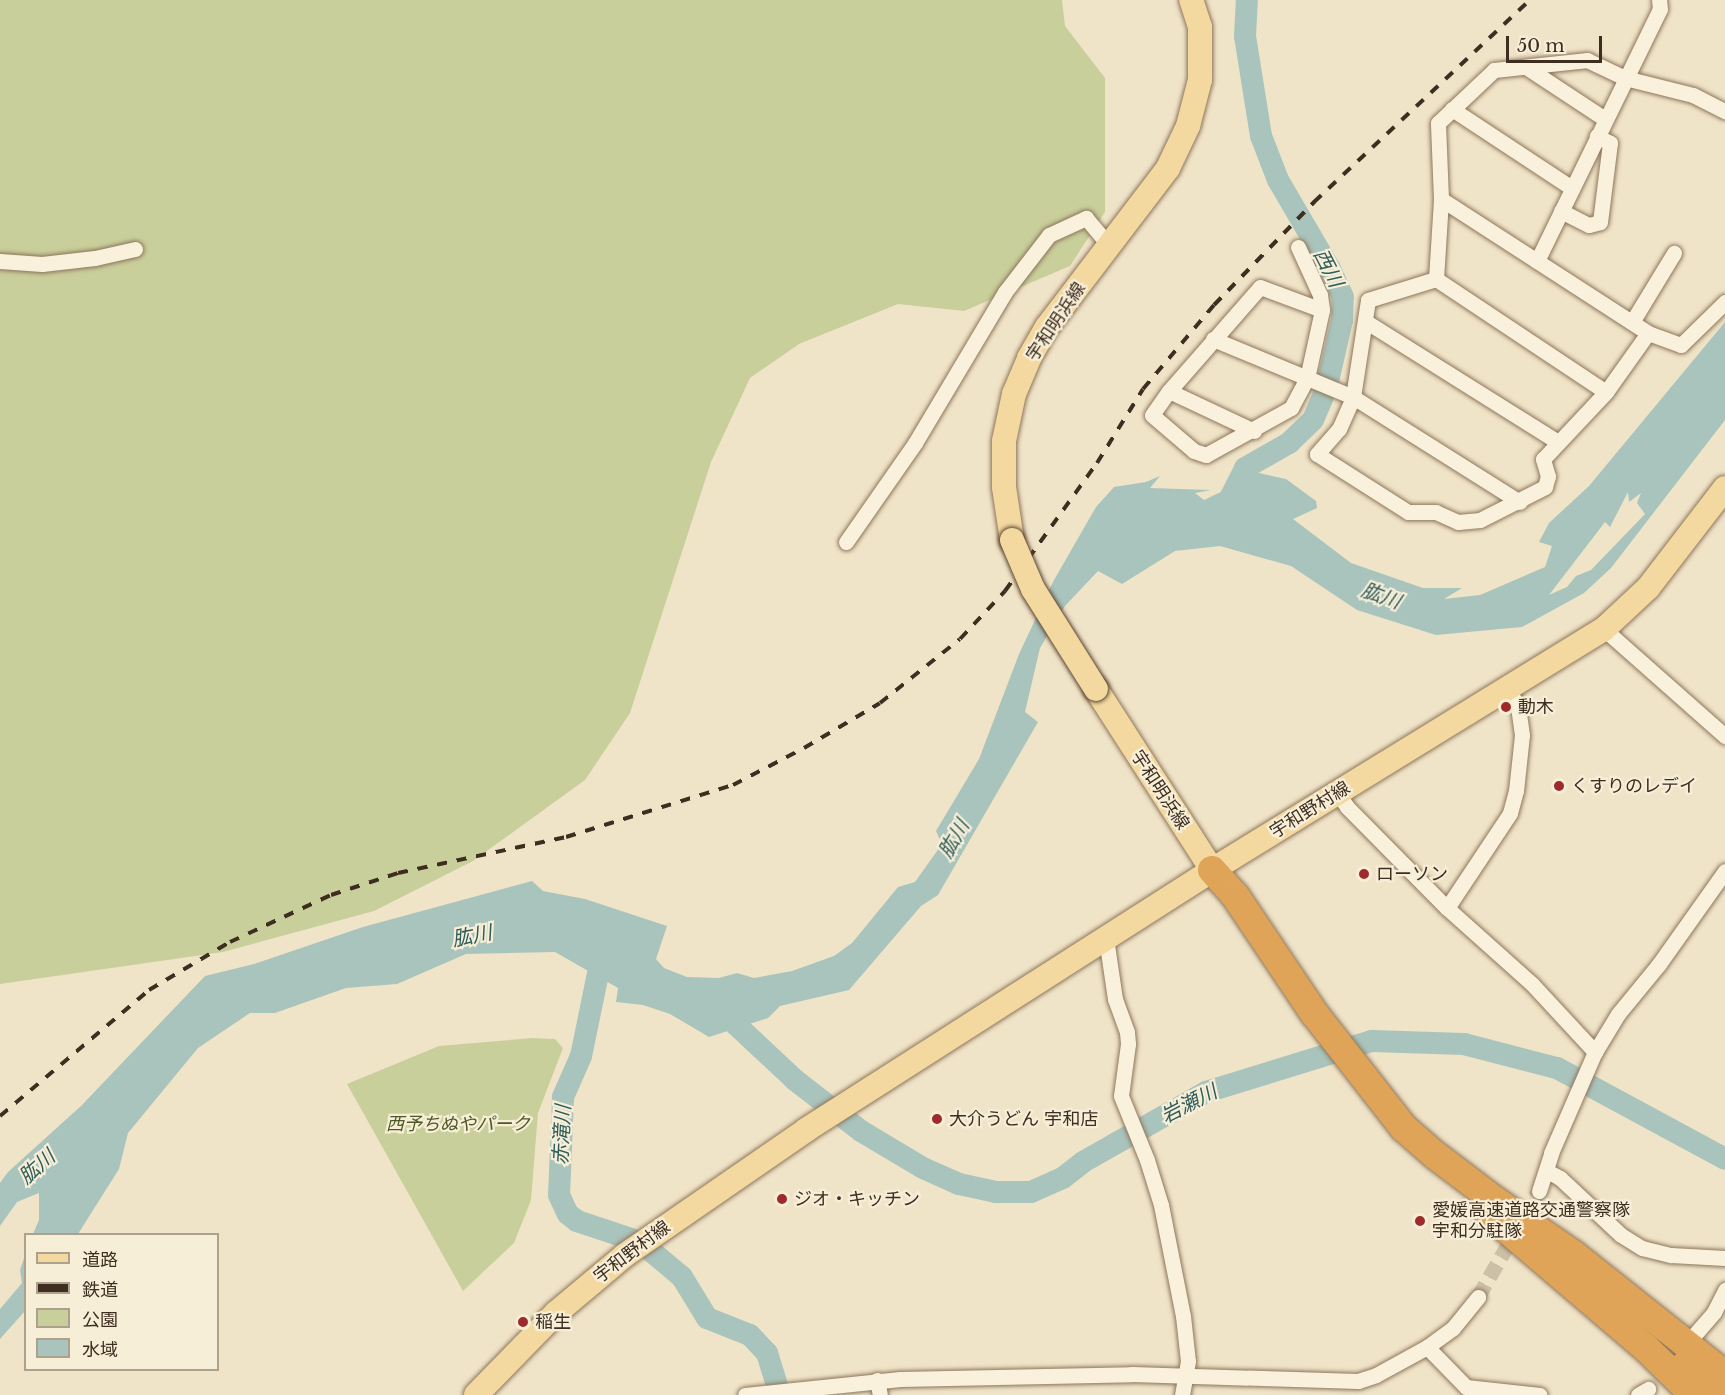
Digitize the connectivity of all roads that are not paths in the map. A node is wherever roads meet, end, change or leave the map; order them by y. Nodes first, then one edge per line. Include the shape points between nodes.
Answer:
1 (1191, 0) edge
2 (1659, 0) edge
3 (1526, 67) junction
4 (1625, 78) junction
5 (1452, 109) junction
6 (1725, 111) edge
7 (1605, 119) junction
8 (1597, 136) junction
9 (1572, 188) junction
10 (1441, 200) junction
11 (1561, 211) junction
12 (1110, 247) junction
13 (1298, 248) dead end
14 (135, 249) dead end
15 (1674, 253) dead end
16 (0, 261) edge
17 (1537, 261) junction
18 (1436, 279) junction
19 (1725, 302) edge
20 (1322, 310) junction
21 (1365, 321) junction
22 (1632, 322) junction
23 (1648, 333) junction
24 (1213, 339) junction
25 (1313, 380) junction
26 (1169, 391) junction
27 (1606, 392) junction
28 (1353, 396) junction
29 (1254, 431) junction
30 (1558, 442) junction
31 (1725, 488) edge
32 (1520, 502) junction
33 (846, 542) dead end
34 (1604, 628) junction
35 (1507, 690) junction
36 (1725, 736) edge
37 (1338, 792) junction
38 (1212, 870) junction
39 (1725, 871) edge
40 (1447, 908) junction
41 (1106, 938) junction
42 (1593, 1058) junction
43 (1388, 1116) junction
44 (1547, 1171) junction
45 (1539, 1191) tunnel mouth
46 (1493, 1199) junction
47 (1725, 1258) edge
48 (1550, 1269) junction
49 (1725, 1290) edge
50 (1478, 1297) tunnel mouth
51 (1696, 1333) dead end
52 (1427, 1347) junction
53 (1725, 1375) edge
54 (1187, 1377) junction
55 (879, 1388) edge
56 (1466, 1391) edge
57 (476, 1395) edge
58 (745, 1395) edge
59 (1182, 1395) edge
60 (1540, 1395) edge
61 (1677, 1395) edge
62 (1694, 1395) edge
63 (1717, 1395) edge

1 - 12 main road, 宇和明浜線 via 1200,27 1200,80 1188,126 1168,168
2 - 4 street via 1660,9
3 - 4 street via 1587,60
3 - 5 street via 1494,70
3 - 7 street
4 - 6 street via 1693,95
4 - 7 street
5 - 9 street
5 - 10 street via 1438,123
7 - 8 street
8 - 9 street
8 - 11 street via 1610,143 1600,222 1589,225
9 - 11 street
10 - 17 street
10 - 18 street
11 - 17 street
12 - 33 street via 1086,218 1049,236 1005,292 915,443
12 - 38 main road, 宇和明浜線, bridge via 1047,327 1014,394 1004,441 1012,540 1033,589
13 - 20 street via 1320,295
14 - 16 street via 42,264
15 - 22 street
17 - 22 street
18 - 21 street via 1368,300
18 - 27 street
19 - 23 street via 1681,345
20 - 24 street via 1260,287
20 - 25 street
21 - 28 street
21 - 30 street
22 - 23 street
23 - 27 street
24 - 25 street
24 - 26 street
25 - 28 street
25 - 29 street via 1291,408
26 - 29 street
26 - 29 street via 1152,415 1194,452 1206,455
27 - 30 street
28 - 32 street
28 - 32 street via 1339,429 1317,454 1408,512 1436,512 1458,522 1480,520
30 - 32 street via 1543,459 1548,476 1545,487
31 - 34 main road, 宇和野村線 via 1648,588
34 - 35 main road, 宇和野村線
34 - 36 street
35 - 37 main road, 宇和野村線
35 - 40 street via 1518,705 1522,735 1510,813
37 - 38 main road, 宇和野村線
37 - 40 street via 1347,807
38 - 41 main road, 宇和野村線
38 - 43 highway via 1236,897 1309,1016
39 - 42 street via 1618,1014
40 - 42 street via 1532,984
41 - 54 street via 1115,999 1127,1032 1121,1096 1161,1205 1183,1316
41 - 57 main road, 宇和野村線 via 806,1130 625,1255 556,1313
42 - 44 street
43 - 46 highway
43 - 48 highway via 1429,1161
44 - 45 street
44 - 47 street via 1560,1178 1621,1235 1642,1248 1671,1255
46 - 53 highway via 1573,1254
46 - 63 highway
48 - 61 highway
48 - 62 highway via 1646,1348
49 - 51 street via 1714,1312
50 - 52 street via 1453,1328
52 - 54 street via 1377,1375 1358,1381
52 - 56 street
54 - 55 street via 1122,1374
54 - 59 street
55 - 58 street via 785,1389
56 - 60 street

